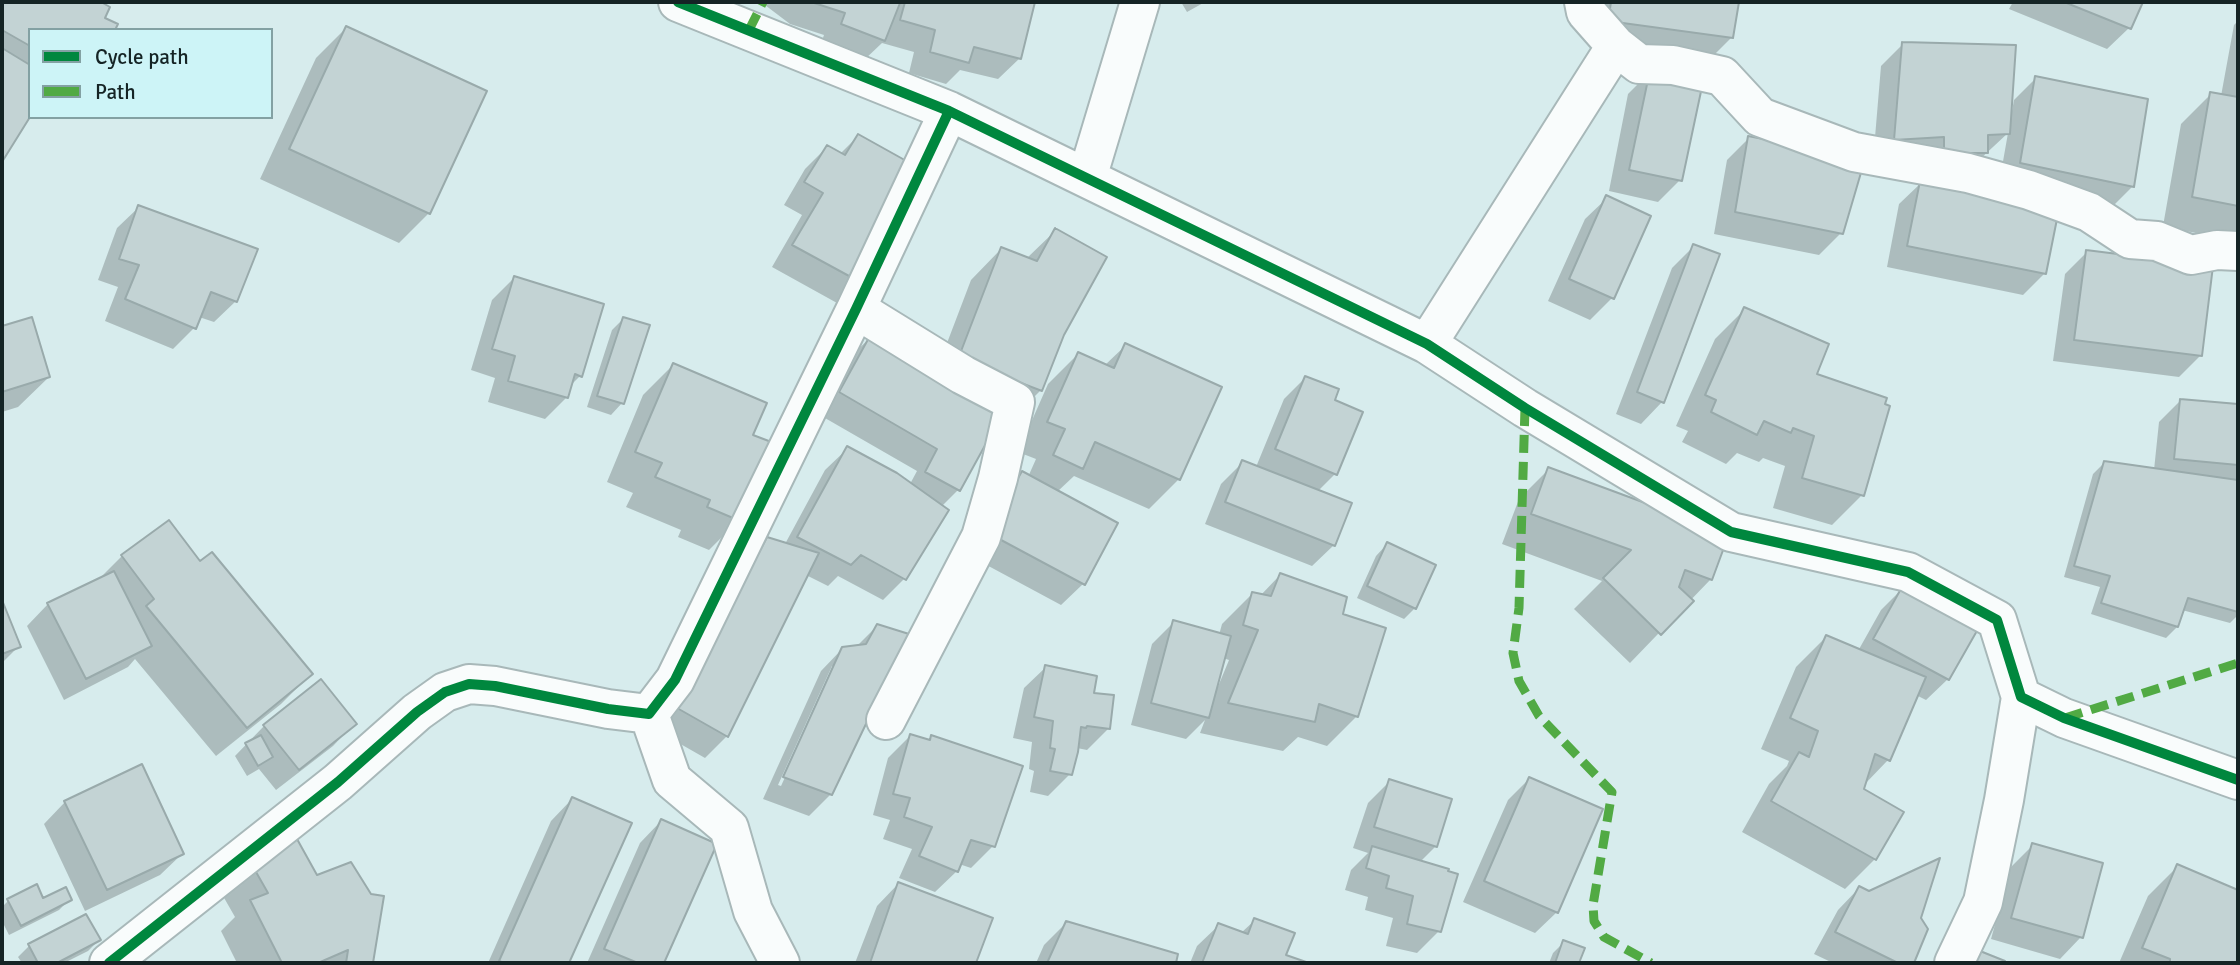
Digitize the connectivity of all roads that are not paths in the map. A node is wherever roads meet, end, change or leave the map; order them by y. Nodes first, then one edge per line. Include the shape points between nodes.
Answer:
1 (678, 2) edge
2 (1140, 2) edge
3 (1584, 2) edge
4 (1616, 46) junction
5 (949, 111) junction
6 (1087, 178) junction
7 (2238, 251) edge
8 (856, 309) junction
9 (1427, 344) junction
10 (2021, 697) junction
11 (649, 714) junction
12 (886, 720) dead end
13 (2238, 780) edge
14 (109, 963) edge
15 (780, 963) edge
16 (1954, 963) edge

1 - 5 street
2 - 6 street
3 - 4 street via 1586,12
4 - 7 street via 1639,64 1673,65 1722,76 1760,117 1854,152 1968,173 2029,190 2089,212 2130,239 2157,241 2191,255
4 - 9 street
5 - 6 street
5 - 8 street
6 - 9 street
8 - 11 street via 675,680
8 - 12 street via 1015,402 981,537
9 - 10 street via 1731,531 1908,572 1997,620
10 - 13 street via 2063,718
10 - 16 street via 1983,902
11 - 14 street via 495,685 469,684 445,692
11 - 15 street via 672,780 729,828 753,911

